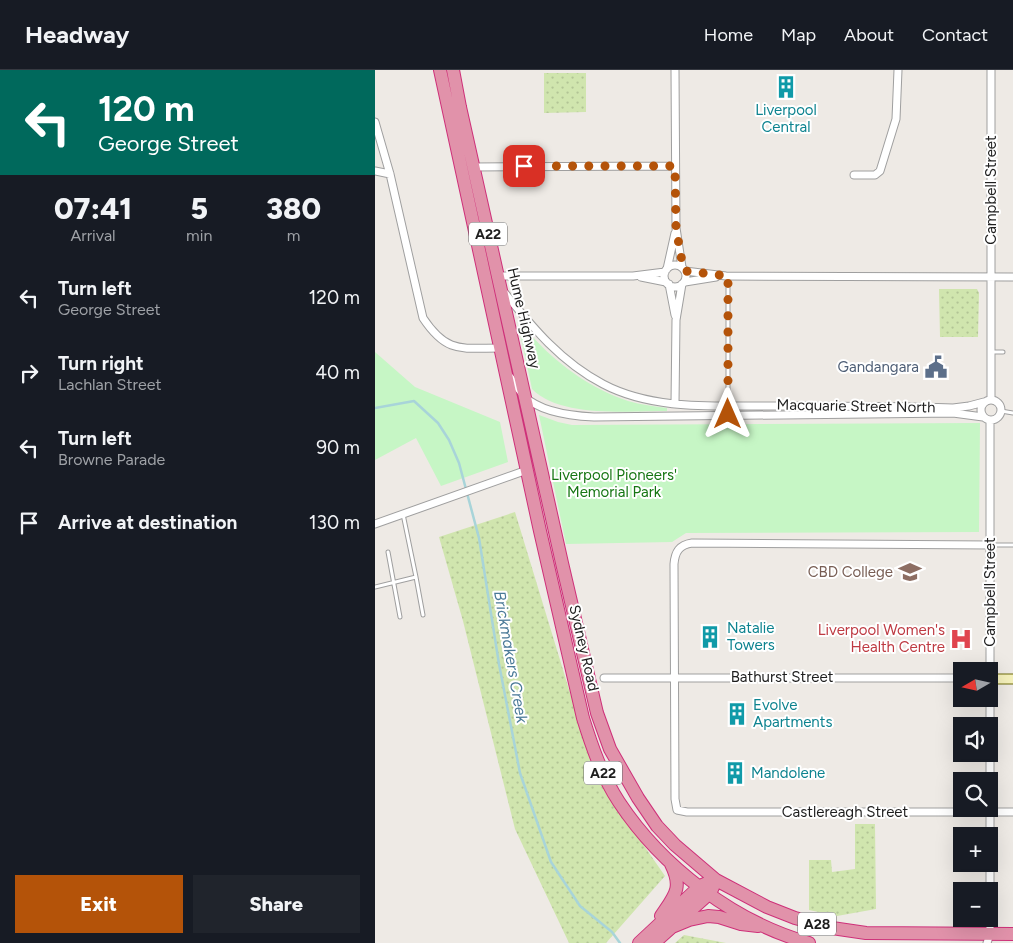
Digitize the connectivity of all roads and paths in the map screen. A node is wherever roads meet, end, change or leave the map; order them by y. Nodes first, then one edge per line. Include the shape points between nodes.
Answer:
1 (440, 70) edge
2 (453, 70) edge
3 (675, 70) edge
4 (897, 70) edge
5 (991, 70) edge
6 (375, 122) edge
7 (675, 166) junction
8 (473, 167) junction
9 (375, 171) edge
10 (391, 174) junction
11 (854, 175) dead end
12 (676, 228) junction
13 (684, 269) junction
14 (666, 270) junction
15 (633, 276) junction
16 (727, 276) junction
17 (991, 277) junction
18 (1013, 277) edge
19 (499, 282) junction
20 (668, 283) junction
21 (684, 283) junction
22 (676, 320) junction
23 (501, 348) junction
24 (991, 352) junction
25 (1003, 352) dead end
26 (505, 370) junction
27 (525, 397) junction
28 (987, 400) junction
29 (675, 403) junction
30 (728, 405) junction
31 (1001, 410) junction
32 (1013, 413) edge
33 (728, 414) junction
34 (983, 417) junction
35 (990, 420) junction
36 (540, 466) junction
37 (527, 470) junction
38 (403, 514) junction
39 (375, 524) edge
40 (990, 545) junction
41 (1013, 545) edge
42 (388, 552) dead end
43 (416, 577) junction
44 (394, 583) junction
45 (375, 587) edge
46 (423, 615) dead end
47 (400, 616) dead end
48 (989, 662) edge
49 (604, 678) dead end
50 (675, 678) junction
51 (953, 678) edge
52 (998, 679) edge
53 (1013, 679) edge
54 (989, 708) edge
55 (990, 772) edge
56 (953, 812) edge
57 (998, 812) edge
58 (1013, 812) edge
59 (990, 817) edge
60 (671, 863) junction
61 (716, 880) junction
62 (705, 890) junction
63 (763, 926) junction
64 (672, 927) junction
65 (1013, 934) edge
66 (988, 938) edge
67 (651, 939) edge
68 (639, 943) edge
69 (809, 943) edge

1 - 23 highway, Hume Highway / A22
2 - 8 highway, Hume Highway / A22
3 - 7 street
4 - 11 street via 896,119 880,170 875,175
5 - 17 street, Campbell Street
6 - 10 street
7 - 8 street
7 - 12 street
8 - 19 highway, Hume Highway / A22
9 - 10 street
10 - 23 street via 423,318 444,343 456,348
12 - 13 street
12 - 14 street
13 - 14 street via 676,265
13 - 16 street
13 - 21 street
14 - 15 street
14 - 20 street
15 - 19 street
15 - 20 street
16 - 17 street
16 - 21 street
16 - 30 lane
17 - 18 street
17 - 24 street, Campbell Street
19 - 27 highway, Hume Highway / A22
19 - 29 street, Macquarie Street North via 536,332 572,366 621,392
20 - 21 street via 676,287
20 - 22 street
21 - 22 street
22 - 29 street
23 - 26 highway, Hume Highway / A22
24 - 25 lane
24 - 28 street, Campbell Street
26 - 27 street, Macquarie Street North
26 - 37 highway, Sydney Road / A22
27 - 33 street, Macquarie Street North via 538,405 572,416
27 - 36 highway, Sydney Road / A22
28 - 30 street, Macquarie Street North via 953,408
28 - 31 street via 997,401
28 - 34 street, Campbell Street via 980,410
29 - 30 street, Macquarie Street North
30 - 33 lane
31 - 32 lane
31 - 35 street via 999,417
33 - 34 street, Macquarie Street North via 953,412
34 - 35 street
35 - 40 street, Campbell Street
36 - 37 highway
36 - 61 highway, Sydney Road / A22 via 606,740 637,798 657,826
37 - 38 street
37 - 60 highway, Sydney Road / A22 via 592,746 619,801 653,846
38 - 39 street
38 - 43 lane
40 - 41 lane
40 - 48 street, Campbell Street
40 - 50 street via 686,544 676,552 674,564
42 - 44 lane
43 - 44 lane
43 - 46 lane
44 - 45 lane
44 - 47 lane
49 - 50 street, Bathurst Street
50 - 51 street, Bathurst Street
50 - 56 street, Castlereagh Street via 677,810
52 - 53 street
54 - 55 street, Campbell Street
57 - 58 street, Castlereagh Street
59 - 66 street, Campbell Street
60 - 62 highway, Sydney Road / A22
60 - 67 highway via 677,876 677,889
61 - 62 highway
61 - 66 highway, A28 via 767,907 832,928 883,934
62 - 63 highway, A22
62 - 64 highway
62 - 67 highway, A28
63 - 64 highway, A28 via 708,916
63 - 69 highway, A28
64 - 67 highway, A28
65 - 66 highway, A28
67 - 68 highway, A28

